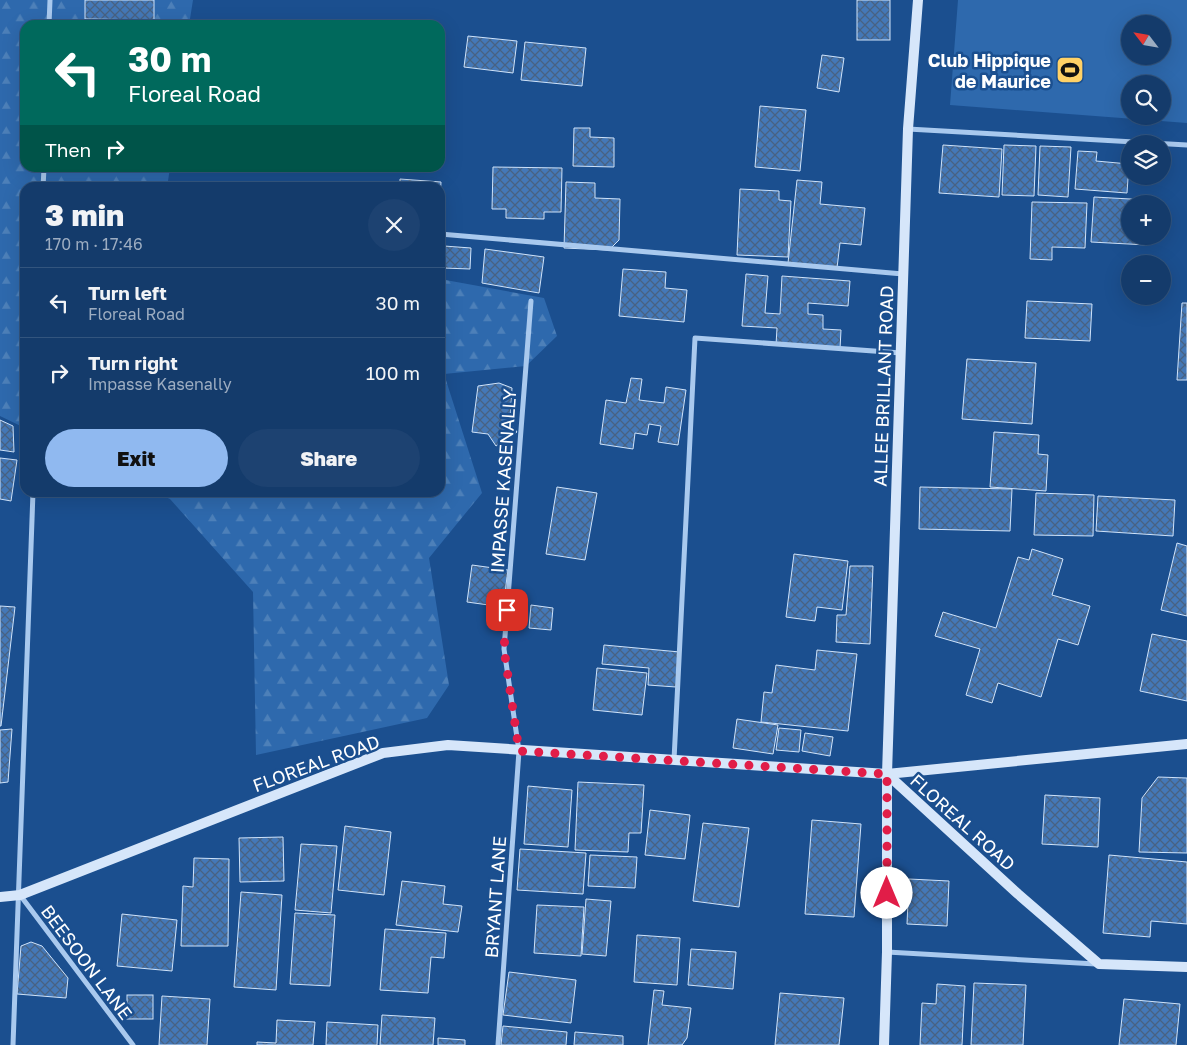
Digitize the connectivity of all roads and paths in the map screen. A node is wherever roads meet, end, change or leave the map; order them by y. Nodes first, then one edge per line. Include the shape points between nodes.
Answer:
1 (50, 0) edge
2 (918, 0) edge
3 (49, 20) edge
4 (908, 129) junction
5 (1187, 145) edge
6 (445, 234) edge
7 (903, 274) junction
8 (531, 301) dead end
9 (901, 353) junction
10 (33, 497) edge
11 (1187, 744) edge
12 (519, 751) junction
13 (674, 761) junction
14 (887, 774) junction
15 (20, 895) junction
16 (0, 897) edge
17 (888, 952) junction
18 (1099, 964) junction
19 (1187, 967) edge
20 (13, 1045) edge
21 (133, 1045) edge
22 (498, 1045) edge
23 (884, 1045) edge

1 - 3 street
2 - 4 main road, ALLEE BRILLANT ROAD
4 - 5 street
4 - 7 main road, ALLEE BRILLANT ROAD
6 - 7 street
7 - 9 main road, ALLEE BRILLANT ROAD
8 - 12 street, IMPASSE KASENALLY via 504,649
9 - 13 street via 695,338
9 - 14 main road, ALLEE BRILLANT ROAD
10 - 15 street
11 - 14 main road
12 - 13 main road, FLOREAL ROAD
12 - 15 main road, FLOREAL ROAD via 448,745 383,753
12 - 22 street, BRYANT LANE
13 - 14 main road, FLOREAL ROAD
14 - 17 main road, ALLEE BRILLANT ROAD
14 - 18 main road, FLOREAL ROAD
15 - 16 main road, FLOREAL ROAD
15 - 20 street
15 - 21 street, BEESOON LANE
17 - 18 street
17 - 23 main road, ALLEE BRILLANT ROAD
18 - 19 main road

